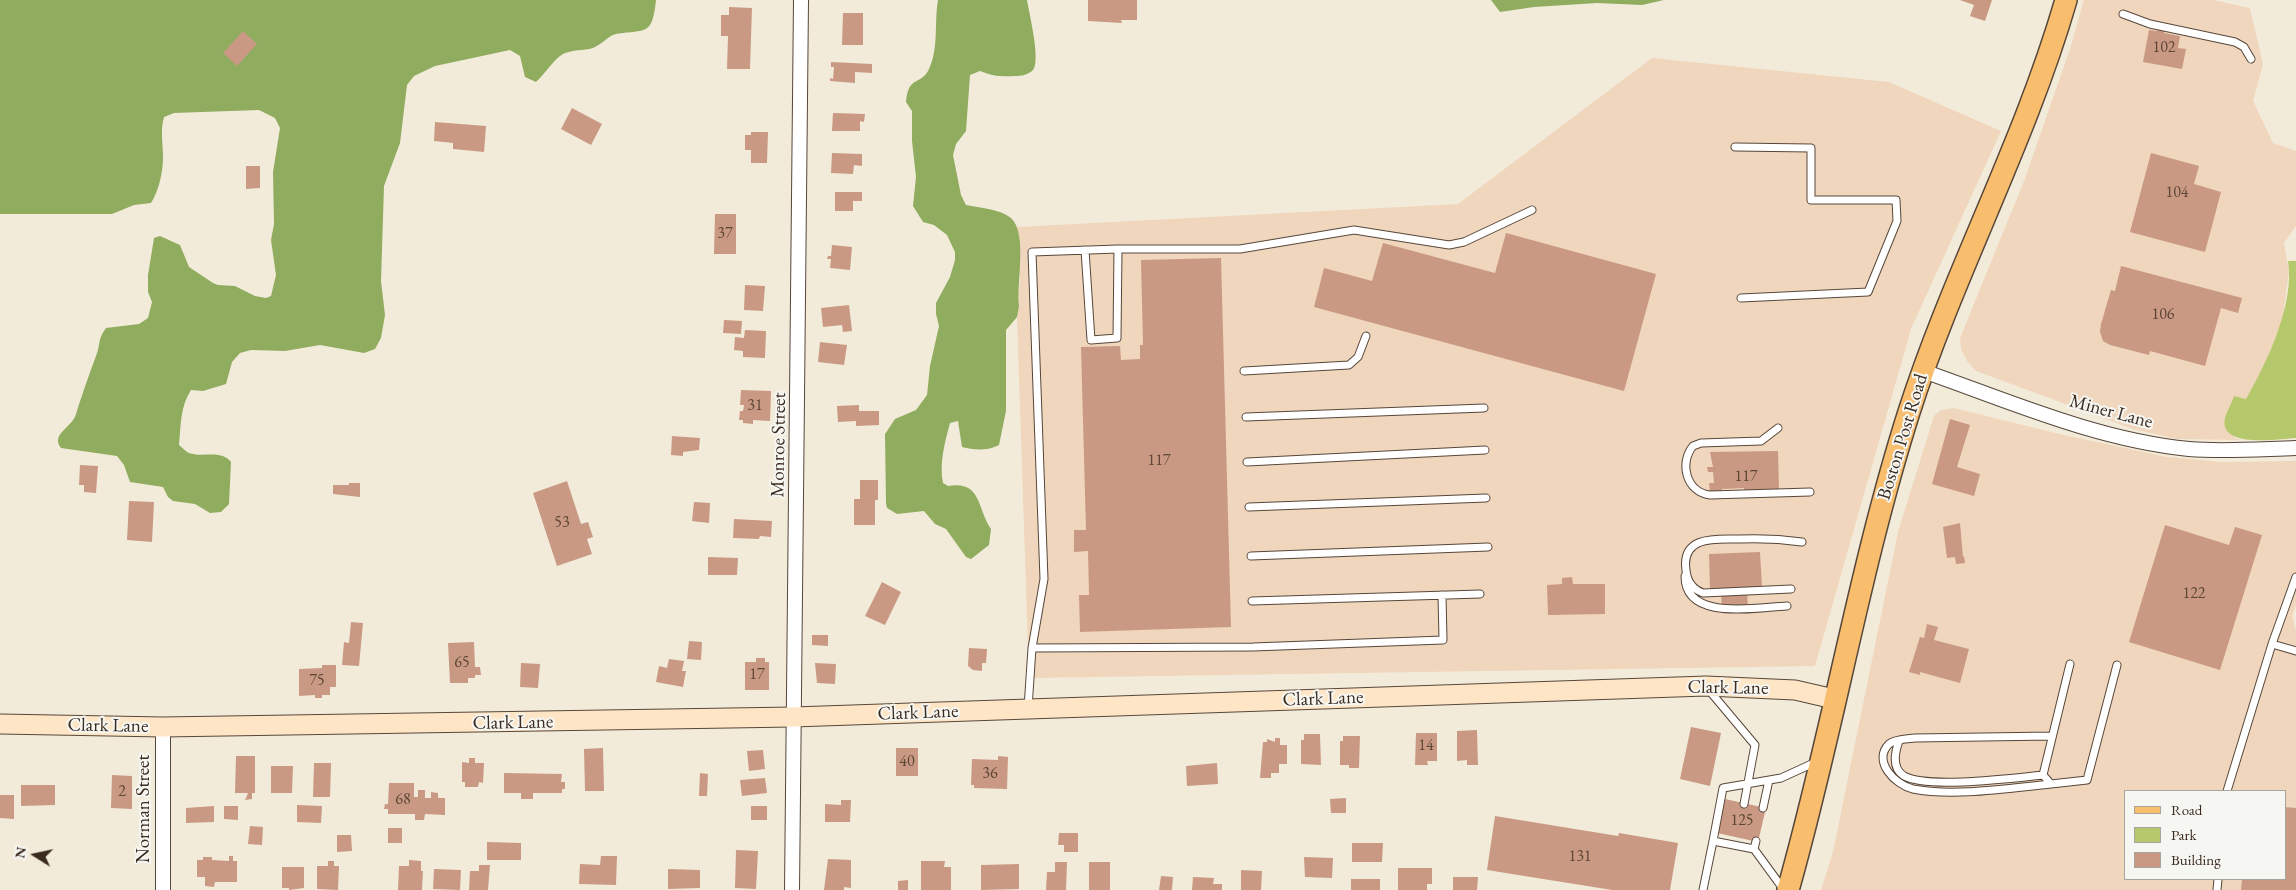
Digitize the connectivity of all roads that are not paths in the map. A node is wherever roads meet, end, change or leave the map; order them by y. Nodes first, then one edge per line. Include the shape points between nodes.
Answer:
1 (801, 0) edge
2 (2066, 0) edge
3 (2123, 14) dead end
4 (2251, 59) dead end
5 (1736, 147) dead end
6 (1532, 210) dead end
7 (1118, 249) junction
8 (1085, 250) junction
9 (1741, 298) dead end
10 (1366, 336) dead end
11 (1244, 371) dead end
12 (1923, 371) junction
13 (1484, 408) dead end
14 (1246, 417) dead end
15 (1778, 428) dead end
16 (2296, 448) edge
17 (1484, 450) dead end
18 (1248, 462) dead end
19 (1810, 492) dead end
20 (1486, 498) dead end
21 (1249, 507) dead end
22 (1802, 542) dead end
23 (1488, 547) dead end
24 (1250, 556) dead end
25 (1685, 563) junction
26 (2296, 577) edge
27 (1791, 589) dead end
28 (1480, 594) dead end
29 (1442, 595) junction
30 (1252, 601) dead end
31 (1787, 606) dead end
32 (2272, 644) junction
33 (1032, 648) junction
34 (2296, 651) edge
35 (2070, 664) dead end
36 (2117, 665) dead end
37 (1706, 686) junction
38 (1834, 700) junction
39 (1028, 709) junction
40 (792, 717) junction
41 (0, 724) edge
42 (163, 727) junction
43 (2052, 736) junction
44 (1899, 741) junction
45 (1821, 760) junction
46 (2043, 776) junction
47 (1769, 780) junction
48 (1748, 783) junction
49 (2051, 784) junction
50 (2227, 790) edge
51 (1744, 804) dead end
52 (1763, 808) dead end
53 (1713, 840) junction
54 (1756, 842) dead end
55 (1754, 849) junction
56 (163, 890) edge
57 (792, 890) edge
58 (1703, 890) edge
59 (1784, 890) edge
60 (1788, 890) edge

1 - 40 street, Monroe Street
2 - 12 main road, Boston Post Road via 2053,46 2014,152
3 - 4 lane via 2150,24 2235,42 2244,47
5 - 9 lane via 1811,148 1811,200 1896,200 1897,221 1868,292
6 - 7 lane via 1464,242 1449,245 1354,230 1240,249
7 - 8 lane
7 - 8 lane via 1117,338 1091,340
8 - 33 lane via 1032,252 1044,579
10 - 11 lane via 1358,357 1349,365
12 - 16 street, Miner Lane via 2067,421 2133,440 2191,449
12 - 38 main road, Boston Post Road via 1873,533
13 - 14 lane
15 - 19 lane via 1761,441 1693,446 1687,460 1690,484 1699,492 1710,495
17 - 18 lane
20 - 21 lane
22 - 25 lane via 1771,538 1703,540 1690,549
23 - 24 lane
25 - 27 lane via 1688,581 1703,593
25 - 31 lane via 1686,587 1694,599 1706,607
26 - 32 lane
28 - 29 lane
29 - 30 lane
29 - 33 lane via 1443,640 1254,647
32 - 34 lane
32 - 50 lane
33 - 39 lane
35 - 43 lane
36 - 49 lane via 2087,780
37 - 38 main road, Clark Lane via 1795,690
37 - 39 main road, Clark Lane
37 - 48 lane via 1755,745
38 - 45 main road, Boston Post Road
39 - 40 main road, Clark Lane
40 - 42 main road, Clark Lane
40 - 57 street, Monroe Street
41 - 42 main road, Clark Lane
42 - 56 street, Norman Street
43 - 44 lane
43 - 46 lane
44 - 46 lane via 1894,756 1897,769 1904,776 1918,780 1964,782
44 - 49 lane via 1888,745 1884,758 1887,772 1897,783 1913,789 1965,792
45 - 47 lane
45 - 60 main road, Boston Post Road
46 - 49 lane
47 - 48 lane
47 - 52 lane
48 - 51 lane
48 - 53 lane via 1723,788
53 - 55 lane via 1735,841
53 - 58 lane
54 - 55 lane
55 - 59 lane

